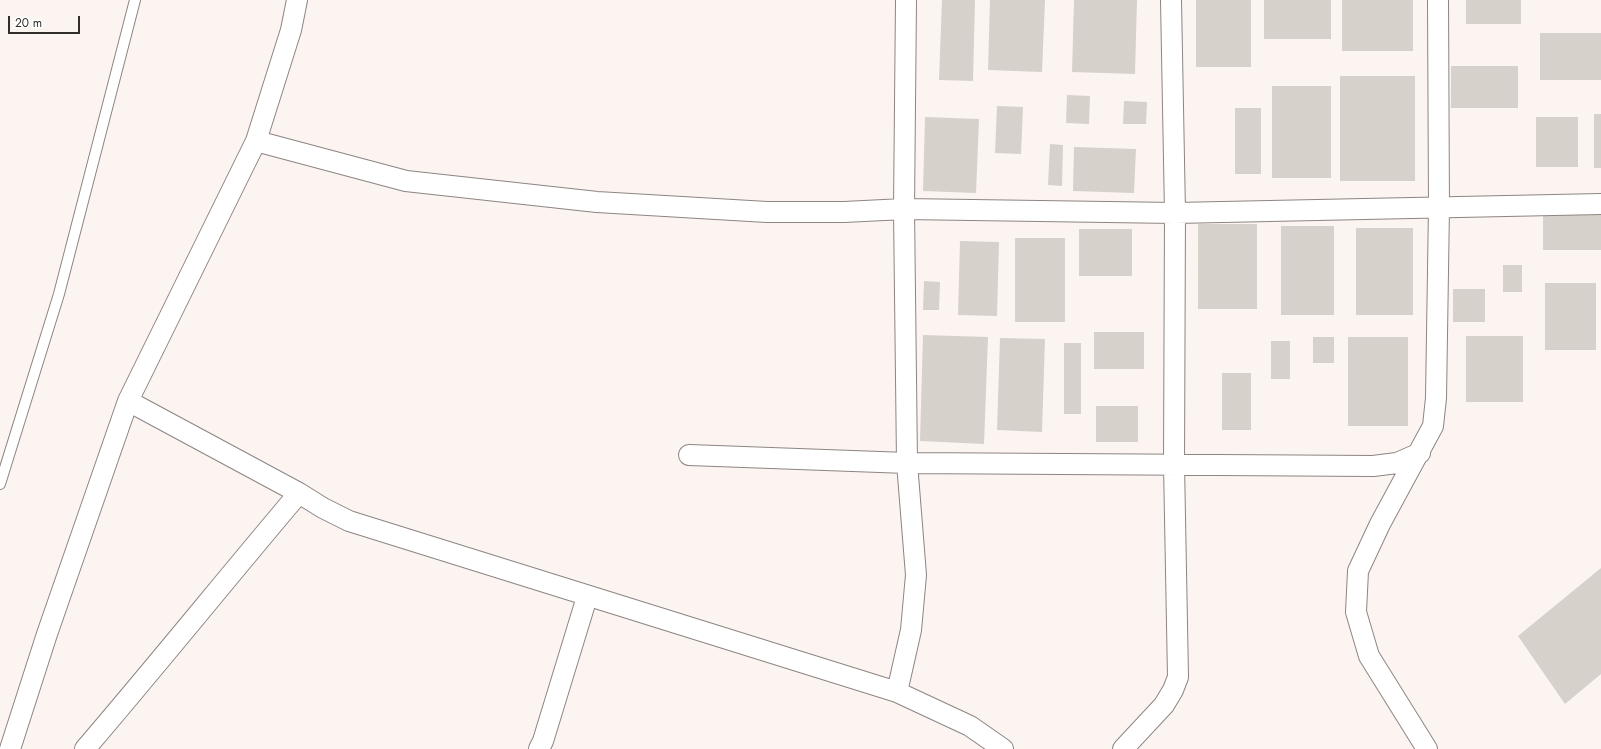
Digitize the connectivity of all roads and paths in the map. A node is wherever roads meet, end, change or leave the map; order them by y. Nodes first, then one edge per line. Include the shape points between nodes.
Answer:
1 (135, 0) edge
2 (297, 0) edge
3 (906, 0) edge
4 (1172, 0) edge
5 (1438, 0) edge
6 (256, 141) junction
7 (1601, 204) edge
8 (1439, 207) junction
9 (904, 209) junction
10 (1175, 213) junction
11 (128, 401) junction
12 (1420, 453) junction
13 (689, 455) dead end
14 (907, 463) junction
15 (1174, 464) junction
16 (0, 484) edge
17 (299, 493) junction
18 (587, 596) junction
19 (897, 692) junction
20 (10, 749) edge
21 (85, 749) edge
22 (539, 749) edge
23 (1003, 749) edge
24 (1122, 749) edge
25 (1426, 749) edge

1 - 16 lane via 59,294
2 - 6 street via 291,30
3 - 9 street
4 - 10 street
5 - 8 street
6 - 9 street via 406,181 597,202 768,212
6 - 11 street
7 - 8 street
8 - 10 street
8 - 12 street via 1436,398 1433,426
9 - 10 street
9 - 14 street
10 - 15 street
11 - 17 street
11 - 20 street
12 - 15 street via 1397,463 1373,466
12 - 25 street via 1380,524 1358,571 1356,612 1369,656
13 - 14 street
14 - 15 street
14 - 19 street via 916,575 912,630
15 - 24 street via 1178,677 1164,706
17 - 18 street via 349,522
17 - 21 street
18 - 19 street
18 - 22 street
19 - 23 street via 970,726

